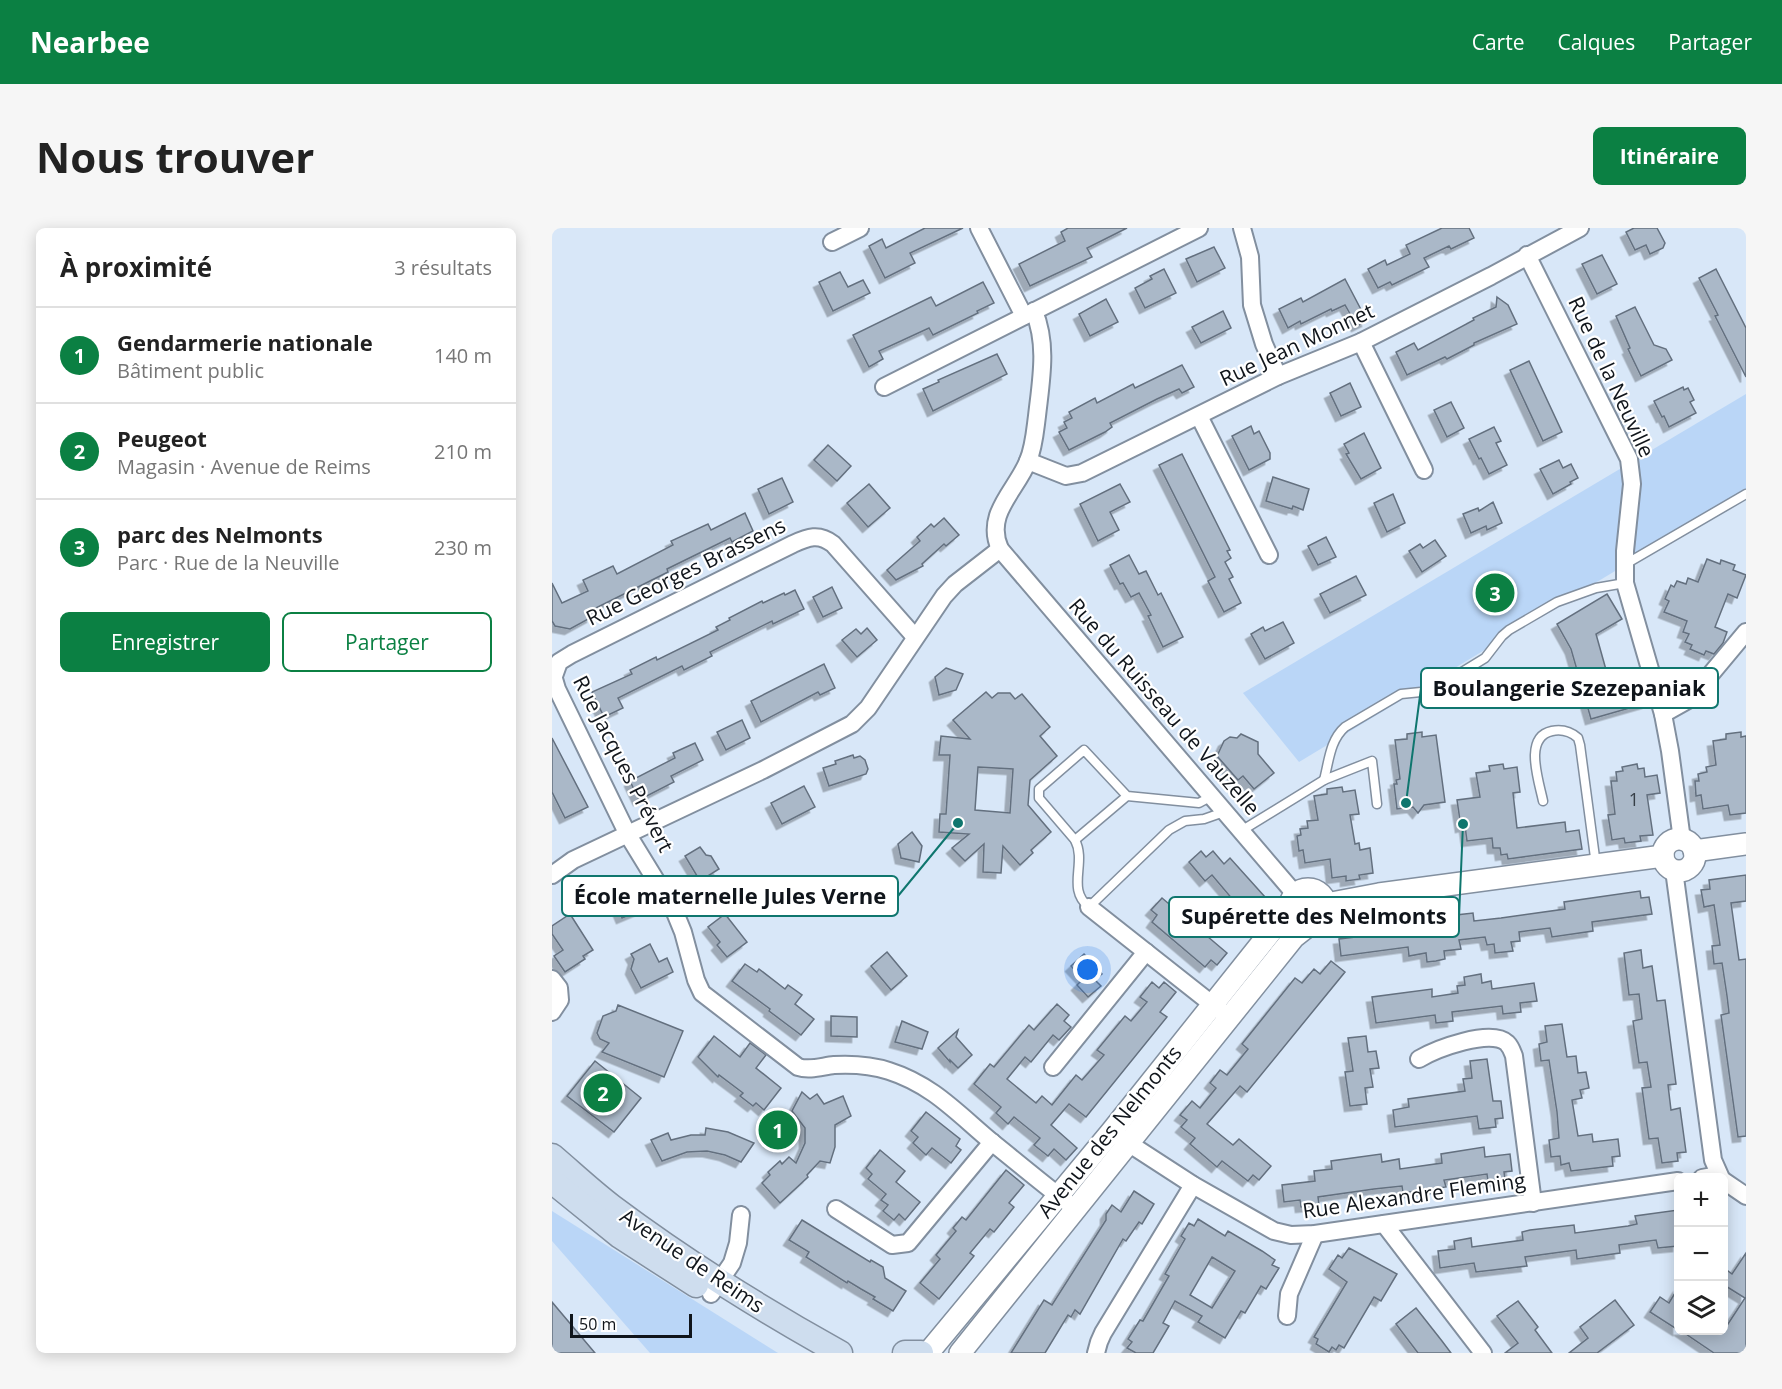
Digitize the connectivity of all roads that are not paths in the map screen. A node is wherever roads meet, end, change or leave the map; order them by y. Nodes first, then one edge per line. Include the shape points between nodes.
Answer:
1 (860, 228) edge
2 (979, 228) edge
3 (1199, 228) edge
4 (1242, 228) edge
5 (1580, 228) edge
6 (832, 242) dead end
7 (1527, 255) junction
8 (1029, 313) junction
9 (1361, 342) junction
10 (1278, 376) junction
11 (884, 387) dead end
12 (1199, 416) junction
13 (1028, 461) junction
14 (1424, 470) dead end
15 (1746, 494) edge
16 (1000, 549) junction
17 (1269, 555) dead end
18 (1624, 566) junction
19 (1624, 583) junction
20 (1746, 632) edge
21 (915, 637) junction
22 (553, 674) edge
23 (1663, 714) junction
24 (1324, 780) junction
25 (1127, 796) junction
26 (1212, 796) junction
27 (1543, 801) dead end
28 (1377, 804) dead end
29 (1224, 812) junction
30 (1241, 831) junction
31 (628, 835) junction
32 (1075, 840) junction
33 (1746, 844) edge
34 (1688, 846) junction
35 (1669, 863) junction
36 (1596, 865) junction
37 (552, 875) edge
38 (1292, 901) junction
39 (1326, 904) junction
40 (1089, 907) junction
41 (1308, 926) junction
42 (1146, 952) junction
43 (552, 979) edge
44 (1222, 1011) junction
45 (552, 1012) edge
46 (1419, 1059) dead end
47 (1053, 1066) dead end
48 (1120, 1137) junction
49 (992, 1142) junction
50 (552, 1156) edge
51 (1715, 1173) edge
52 (552, 1181) edge
53 (1674, 1182) edge
54 (1193, 1185) junction
55 (1728, 1185) edge
56 (1059, 1196) junction
57 (1746, 1196) edge
58 (1533, 1203) junction
59 (836, 1209) dead end
60 (1076, 1209) junction
61 (741, 1215) dead end
62 (1384, 1224) junction
63 (1315, 1234) junction
64 (715, 1288) junction
65 (1287, 1316) dead end
66 (807, 1353) edge
67 (840, 1353) edge
68 (905, 1353) edge
69 (921, 1353) edge
70 (928, 1353) edge
71 (960, 1353) edge
72 (1096, 1353) edge
73 (1483, 1353) edge

1 - 6 street
2 - 8 street
3 - 8 street
4 - 10 street via 1250,257 1252,305
5 - 7 street, Rue Jean Monnet
7 - 9 street, Rue Jean Monnet
7 - 18 street, Rue de la Neuville via 1629,459 1632,484
8 - 11 street
8 - 13 street via 1039,328 1043,355
9 - 10 street, Rue Jean Monnet
9 - 14 street
10 - 12 street, Rue Jean Monnet
12 - 13 street, Rue Jean Monnet via 1074,476 1059,475
12 - 17 street
13 - 16 street via 996,520 994,535
15 - 18 lane
16 - 21 street via 955,584
16 - 26 street, Rue du Ruisseau de Vauzelle
18 - 19 street, Rue de la Neuville
19 - 23 street, Rue de la Neuville
19 - 24 lane via 1557,602 1509,630 1485,658 1431,691 1401,694 1345,727 1332,747
20 - 23 street via 1688,700
21 - 22 street, Rue Georges Brassens via 833,544 821,537 811,537 572,654 560,662
21 - 31 street via 868,708 852,724
22 - 31 street, Rue Jacques Prévert
23 - 34 street, Rue de la Neuville
24 - 28 lane via 1372,761
24 - 30 lane
25 - 26 lane via 1199,803
25 - 32 lane
25 - 32 lane via 1084,750 1039,789 1039,798
26 - 29 street, Rue du Ruisseau de Vauzelle
27 - 36 lane via 1536,746 1544,733 1565,730 1578,738 1580,745
29 - 30 street, Rue du Ruisseau de Vauzelle
29 - 40 lane via 1185,821 1169,830
30 - 38 street, Rue du Ruisseau de Vauzelle
31 - 37 street via 573,860
31 - 49 street, Rue Jacques Prévert via 674,910 696,980 706,997 798,1067 862,1065 899,1074 931,1090
32 - 40 lane via 1079,849 1077,893
33 - 34 street
34 - 35 street via 1694,860 1688,868
35 - 36 street
35 - 51 street
36 - 39 street
38 - 39 street via 1305,889 1316,891
38 - 41 street via 1293,919
38 - 44 street, Avenue des Nelmonts
39 - 41 street, Avenue des Nelmonts via 1321,920
40 - 42 street
41 - 44 street, Avenue des Nelmonts
42 - 44 street
42 - 47 street
43 - 45 street via 559,988 560,1000
44 - 48 street, Avenue des Nelmonts
46 - 58 street via 1461,1042 1497,1038 1507,1042 1514,1056
48 - 54 street, Rue Alexandre Fleming
48 - 56 street, Avenue des Nelmonts
48 - 60 street, Avenue des Nelmonts
49 - 56 street, Rue Jacques Prévert
49 - 59 street via 908,1243 892,1245
50 - 64 main road, Avenue de Reims
52 - 64 main road, Avenue de Reims via 620,1236
53 - 58 street, Rue Alexandre Fleming
54 - 63 street, Rue Alexandre Fleming via 1282,1234
54 - 72 street via 1103,1333
55 - 57 street
56 - 60 street, Rue Jacques Prévert
56 - 70 street, Avenue des Nelmonts
58 - 62 street, Rue Alexandre Fleming
60 - 71 street, Avenue des Nelmonts
61 - 64 street via 732,1263
62 - 63 street, Rue Alexandre Fleming
62 - 73 street
63 - 65 street via 1289,1294
64 - 66 main road, Avenue de Reims
64 - 67 main road, Avenue de Reims
68 - 69 main road

